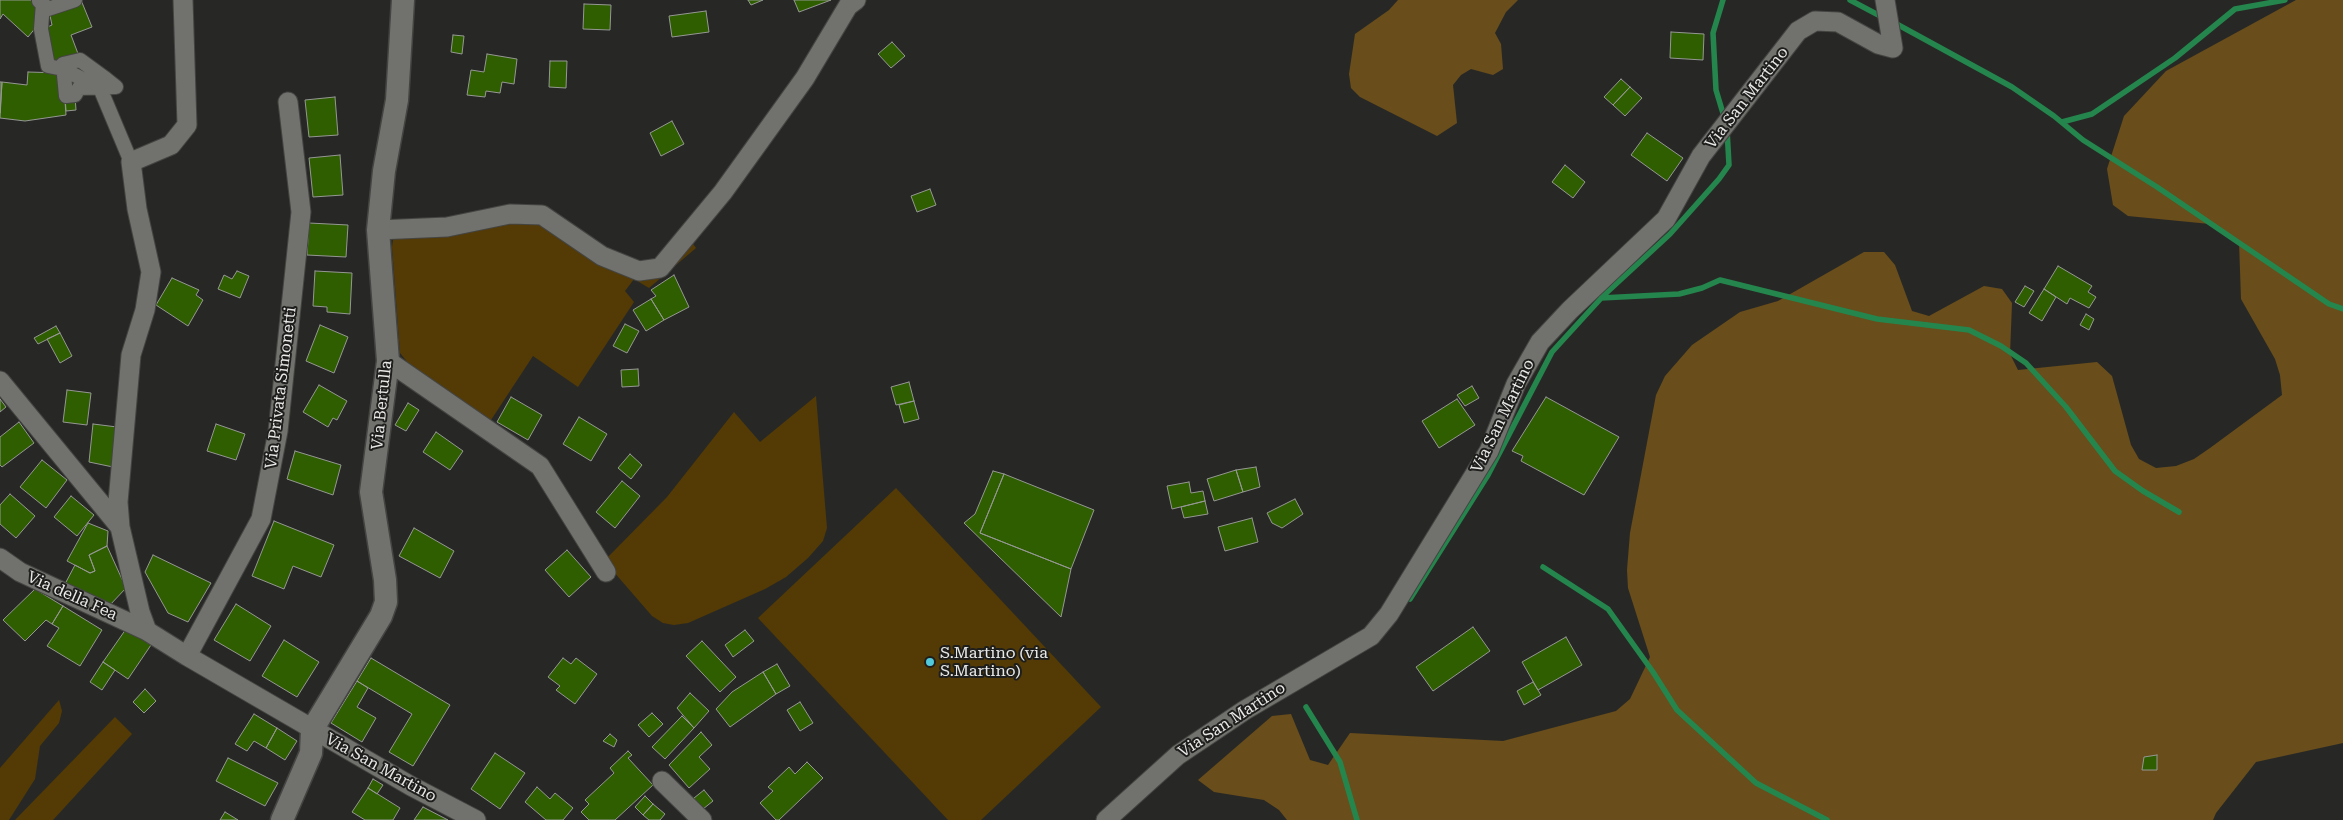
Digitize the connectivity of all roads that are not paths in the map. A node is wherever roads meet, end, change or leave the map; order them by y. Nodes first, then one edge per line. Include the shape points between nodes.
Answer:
1 (75, 0) edge
2 (183, 0) edge
3 (402, 0) edge
4 (856, 0) edge
5 (1886, 0) edge
6 (40, 1) edge
7 (63, 68) junction
8 (100, 88) junction
9 (288, 102) dead end
10 (131, 162) junction
11 (378, 230) junction
12 (388, 361) junction
13 (0, 381) edge
14 (120, 527) junction
15 (0, 558) edge
16 (606, 572) dead end
17 (147, 631) junction
18 (186, 656) junction
19 (312, 730) junction
20 (662, 781) dead end
21 (282, 820) edge
22 (476, 820) edge
23 (702, 820) edge
24 (1106, 820) edge

1 - 6 street via 48,9
2 - 10 street via 187,125 171,145
3 - 11 street, Via Bertulla via 397,100 384,171
4 - 11 street via 848,6 804,78 723,192 660,268 639,271 602,256 542,216 510,214 447,227
5 - 24 street, Via San Martino via 1893,48 1878,44 1838,22 1815,21 1798,31 1701,156 1666,219 1540,342 1516,384 1489,451 1390,614 1371,636 1245,710 1178,755
6 - 7 street via 48,66
7 - 8 street
7 - 8 street via 66,96 75,95 79,88
8 - 10 street
9 - 18 street, Via Privata Simonetti via 301,212 278,431 261,519
10 - 14 street via 137,209 151,272 147,302 131,355 118,502
11 - 12 street, Via Bertulla
12 - 16 street via 540,466
12 - 19 street, Via Bertulla via 371,492 386,602 381,616
13 - 14 street
14 - 17 street
15 - 17 street, Via della Fea via 20,572
17 - 18 street, Via della Fea
18 - 19 street, Via San Martino
19 - 21 street via 311,753
19 - 22 street, Via San Martino
20 - 23 street

